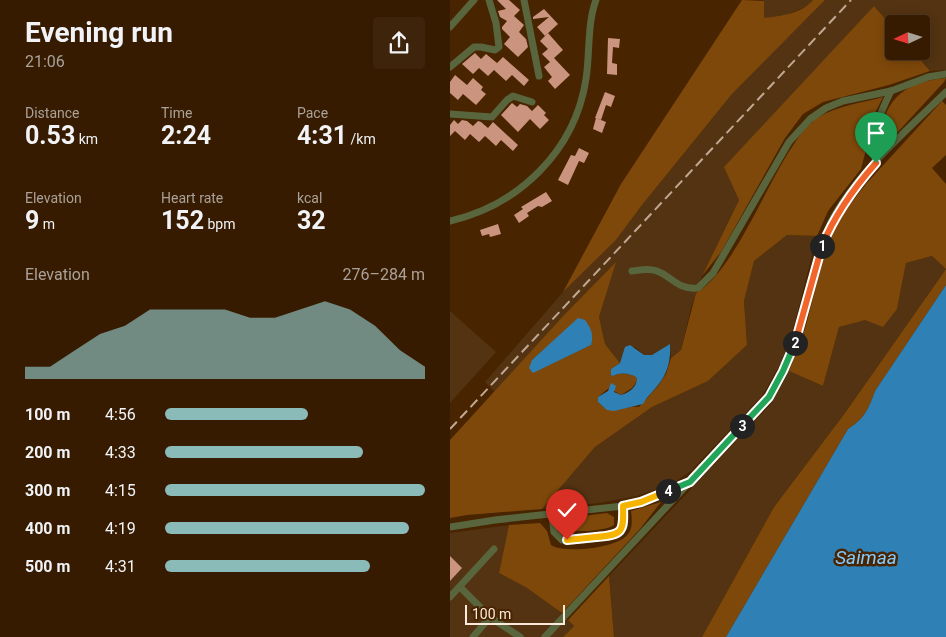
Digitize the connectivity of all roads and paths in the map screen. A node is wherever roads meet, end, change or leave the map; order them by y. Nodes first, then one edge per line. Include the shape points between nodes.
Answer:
1 (474, 0) edge
2 (489, 0) edge
3 (524, 0) edge
4 (596, 0) edge
5 (450, 27) edge
6 (450, 66) edge
7 (946, 74) edge
8 (539, 76) dead end
9 (891, 91) junction
10 (945, 96) edge
11 (532, 102) dead end
12 (450, 114) edge
13 (876, 163) junction
14 (450, 222) edge
15 (632, 271) dead end
16 (690, 482) junction
17 (623, 506) junction
18 (552, 514) junction
19 (450, 527) edge
20 (494, 549) dead end
21 (460, 587) junction
22 (450, 597) edge
23 (490, 617) junction
24 (473, 637) edge
25 (520, 637) edge
26 (545, 637) edge

1 - 5 street
2 - 6 street via 499,47 494,50 474,47
3 - 8 street
4 - 14 street via 580,104 558,150 510,197 486,210
7 - 9 street
9 - 13 street via 880,113 873,143
9 - 15 street via 843,101 826,108 802,126 789,142 713,272 698,288 682,287 659,272 647,269
10 - 13 street
11 - 12 street via 513,96 492,117
13 - 16 street via 831,222 794,345 769,397
16 - 17 street
16 - 26 street
17 - 18 street
17 - 18 street via 624,526 613,536 562,540 554,532
18 - 19 street
20 - 21 street
21 - 22 street
21 - 23 street
23 - 24 street
23 - 25 street

